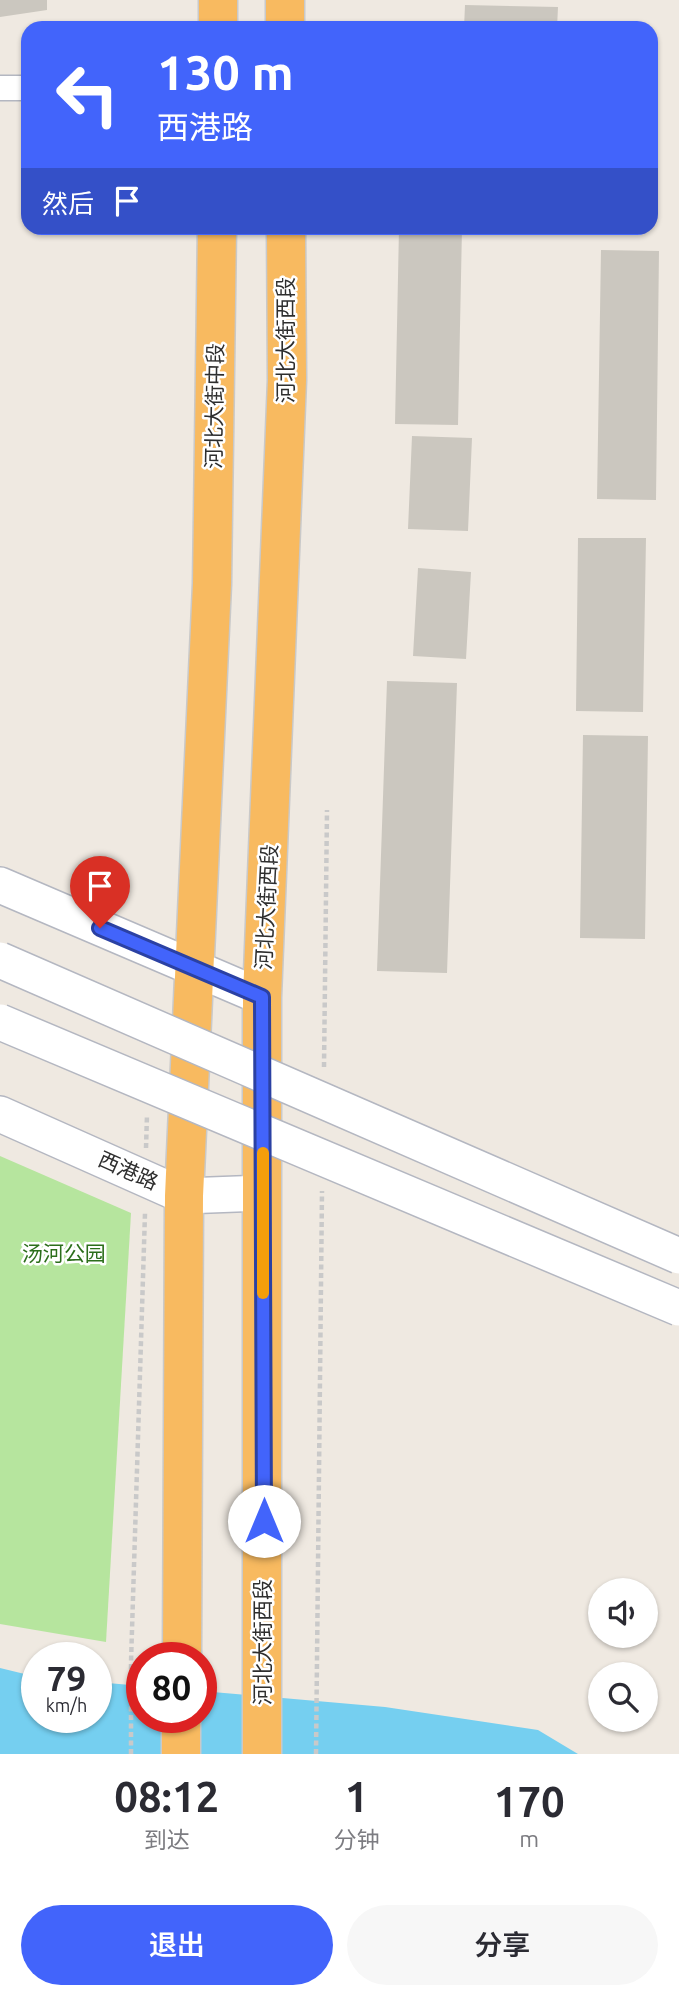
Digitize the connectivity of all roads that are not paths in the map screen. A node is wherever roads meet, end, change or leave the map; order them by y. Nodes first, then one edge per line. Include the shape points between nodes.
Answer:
1 (218, 0) edge
2 (285, 0) edge
3 (218, 21) edge
4 (285, 21) edge
5 (0, 88) edge
6 (21, 88) edge
7 (217, 235) edge
8 (286, 235) edge
9 (0, 885) edge
10 (0, 960) edge
11 (196, 967) junction
12 (262, 997) junction
13 (0, 1021) edge
14 (0, 1114) edge
15 (263, 1193) junction
16 (184, 1196) junction
17 (679, 1256) edge
18 (679, 1308) edge
19 (182, 1642) edge
20 (181, 1733) edge
21 (181, 1754) edge
22 (262, 1754) edge

1 - 3 highway
2 - 4 highway
5 - 6 street
7 - 11 highway, 河北大街中段 via 212,584
8 - 12 highway, 河北大街西段 via 287,380
9 - 11 main road
10 - 17 main road, bridge
11 - 12 main road
11 - 16 highway
12 - 15 highway, 河北大街西段
13 - 18 main road, bridge
14 - 16 main road, 西港路
15 - 16 main road, 西港路
15 - 22 highway, 河北大街西段
16 - 19 highway
20 - 21 highway

